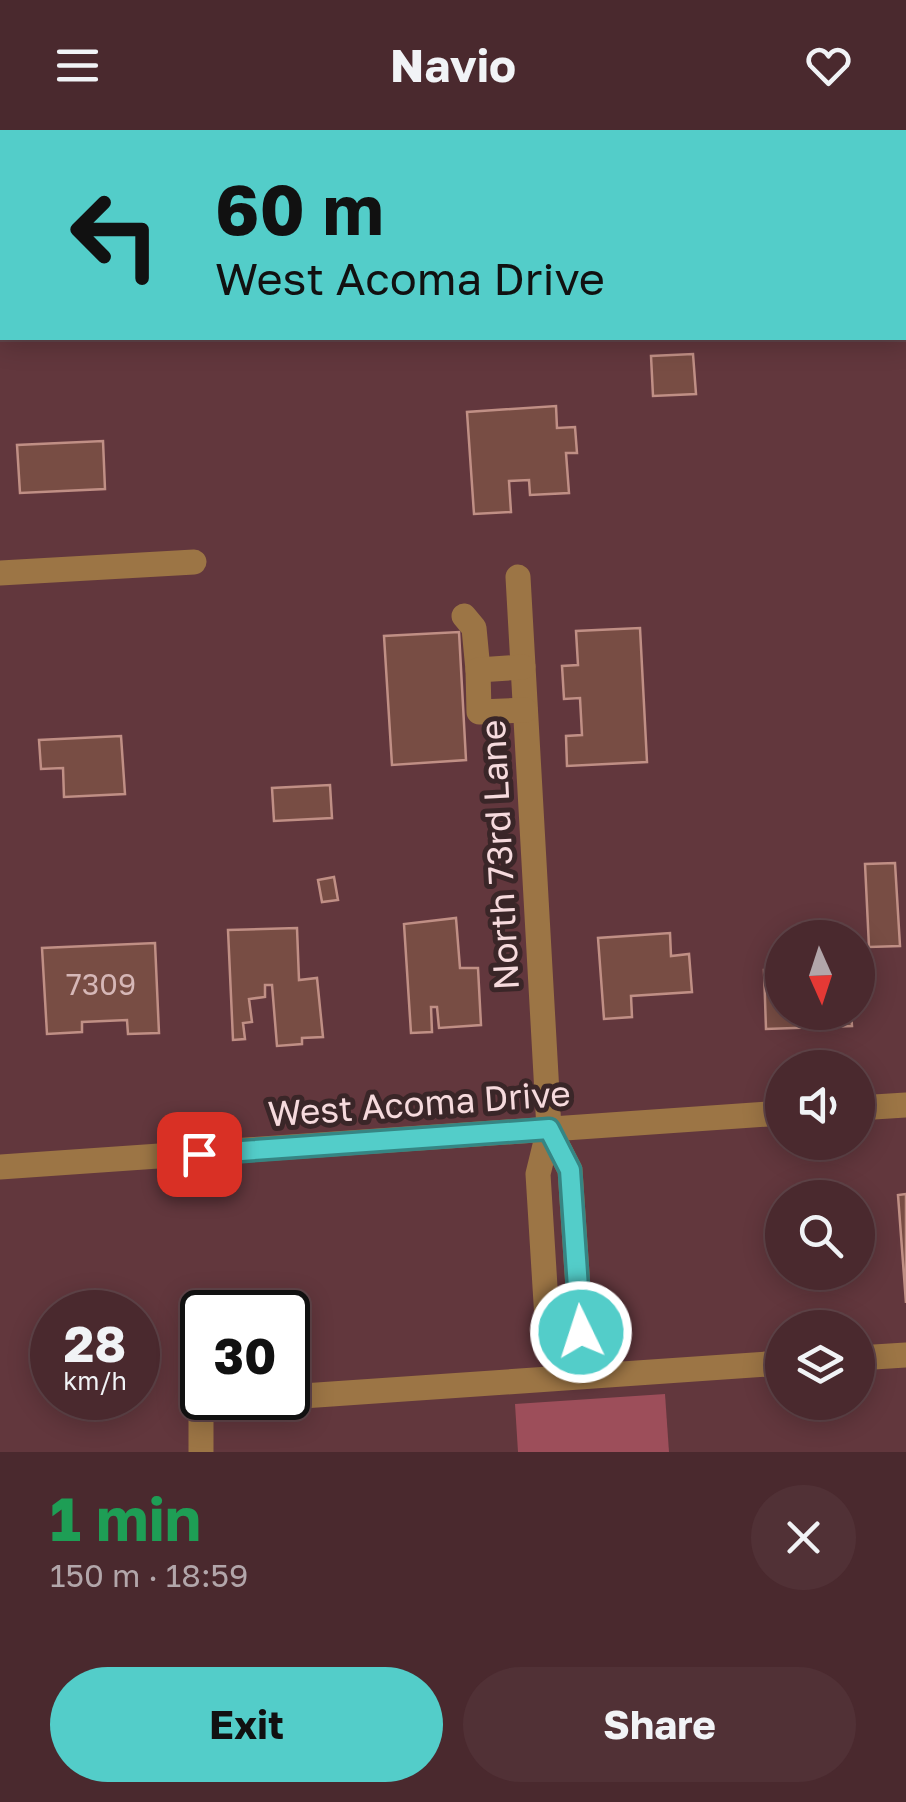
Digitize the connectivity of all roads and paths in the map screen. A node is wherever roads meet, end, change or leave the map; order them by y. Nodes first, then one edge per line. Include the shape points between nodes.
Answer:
1 (194, 562) dead end
2 (0, 573) edge
3 (518, 577) dead end
4 (464, 616) dead end
5 (523, 667) junction
6 (478, 670) junction
7 (526, 710) junction
8 (906, 1105) edge
9 (875, 1107) edge
10 (765, 1114) edge
11 (549, 1129) junction
12 (0, 1167) edge
13 (574, 1230) junction
14 (542, 1232) junction
15 (906, 1355) edge
16 (875, 1357) edge
17 (765, 1364) edge
18 (567, 1377) junction
19 (310, 1395) edge
20 (201, 1420) edge
21 (201, 1452) edge

1 - 2 street
3 - 5 street, North 73rd Lane
4 - 6 street via 474,628
5 - 6 street
5 - 7 street, North 73rd Lane
6 - 7 street via 479,712
7 - 11 street, North 73rd Lane
8 - 9 street
10 - 11 street, West Acoma Drive
11 - 12 street, West Acoma Drive
11 - 13 street, North 73rd Lane via 570,1170
11 - 14 street, North 73rd Lane via 538,1174
13 - 14 street
13 - 18 street, North 73rd Lane via 581,1332
14 - 18 street, North 73rd Lane via 548,1334
15 - 16 street
17 - 18 street
18 - 19 street
20 - 21 street

